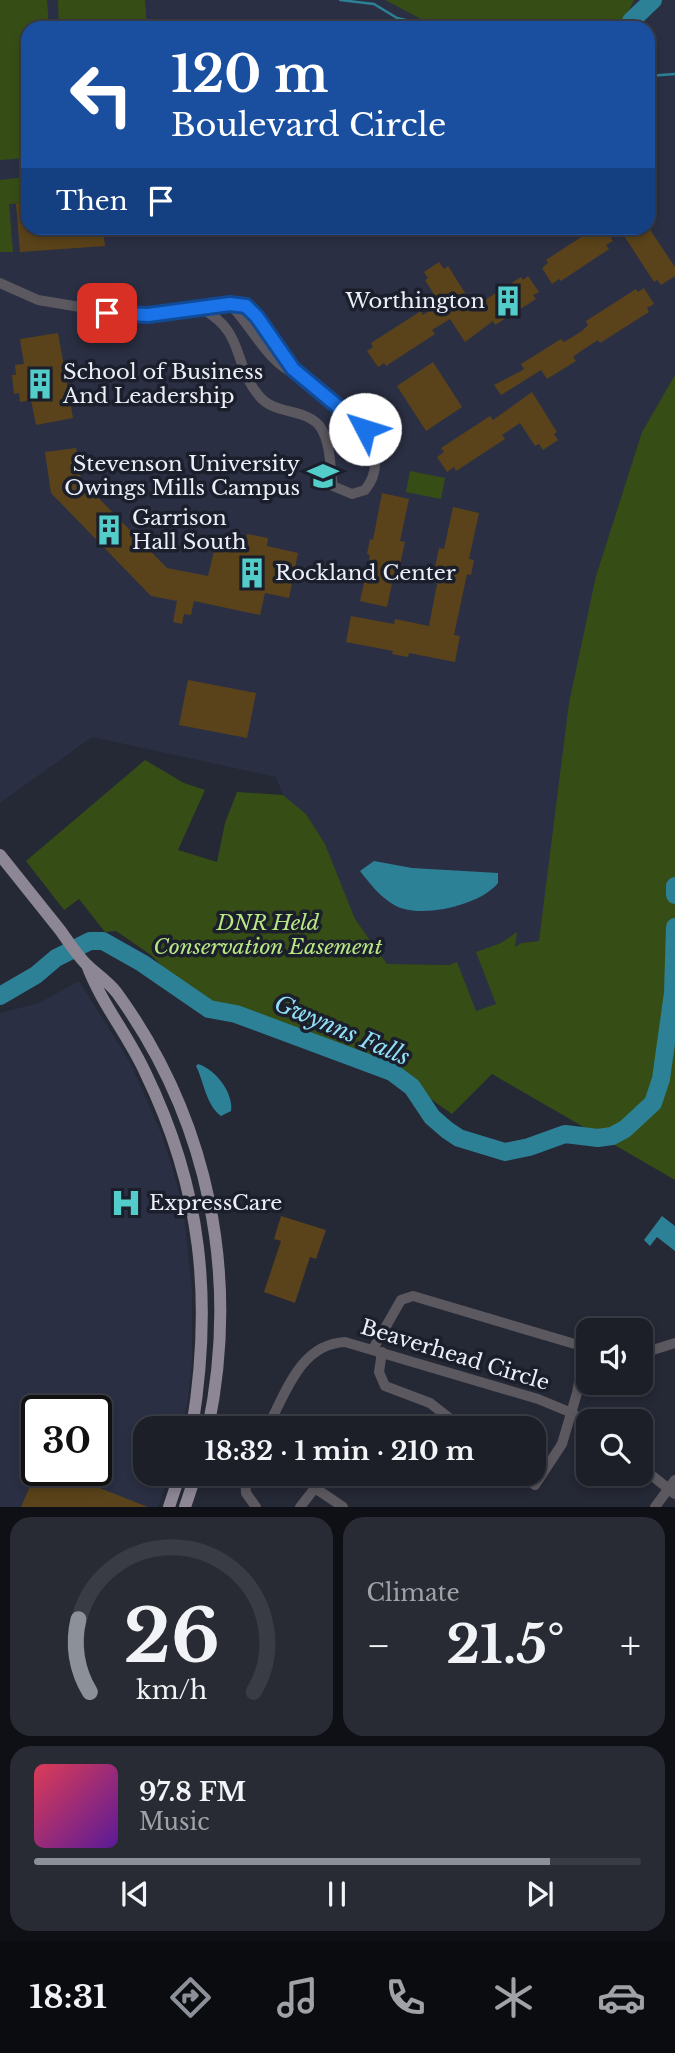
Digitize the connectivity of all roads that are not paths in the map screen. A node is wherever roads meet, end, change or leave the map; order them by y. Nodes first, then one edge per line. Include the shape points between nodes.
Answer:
1 (0, 283) edge
2 (202, 309) junction
3 (0, 855) edge
4 (87, 965) junction
5 (675, 1343) edge
6 (576, 1344) edge
7 (653, 1350) edge
8 (378, 1351) junction
9 (578, 1395) edge
10 (572, 1413) junction
11 (194, 1416) edge
12 (210, 1416) edge
13 (274, 1416) edge
14 (447, 1416) edge
15 (576, 1416) edge
16 (546, 1468) edge
17 (653, 1474) edge
18 (176, 1486) edge
19 (192, 1486) edge
20 (246, 1486) edge
21 (673, 1487) edge
22 (169, 1507) edge
23 (186, 1507) edge
24 (256, 1507) edge
25 (300, 1507) edge
26 (343, 1507) edge
27 (655, 1507) edge

1 - 2 street via 38,300 107,313 148,315
2 - 2 street via 230,304 250,308 284,358 365,429 376,465 365,490 352,494 333,486 321,429 309,418 264,401 246,374 233,335
3 - 4 main road
4 - 11 main road via 156,1094 190,1192 203,1296
4 - 12 main road via 106,979 153,1049 183,1110 204,1170 216,1236 222,1315
5 - 7 street
6 - 8 street via 420,1296 401,1300
8 - 10 street, Beaverhead Circle
8 - 13 street, Beaverhead Circle via 345,1342 312,1352
8 - 14 street via 385,1386 430,1403
9 - 10 street
10 - 15 street, Beaverhead Circle
10 - 16 street via 562,1444
17 - 21 street
18 - 22 main road
19 - 23 main road
20 - 24 street
21 - 27 street
25 - 26 street via 315,1488

